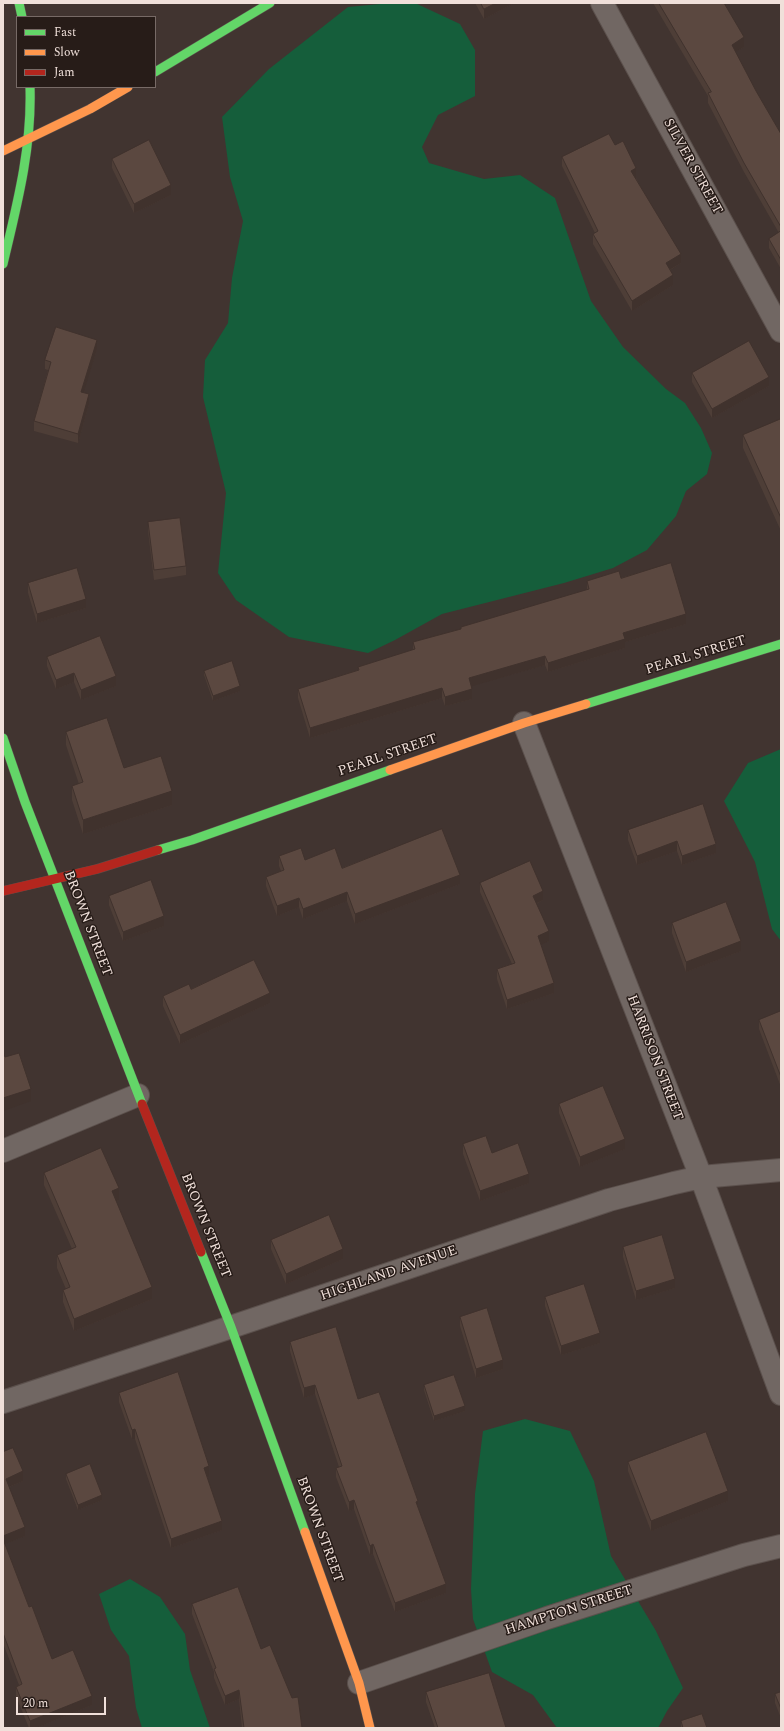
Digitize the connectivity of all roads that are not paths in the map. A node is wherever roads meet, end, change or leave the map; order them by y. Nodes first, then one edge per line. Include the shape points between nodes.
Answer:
1 (19, 3) edge
2 (270, 3) edge
3 (602, 3) edge
4 (22, 16) edge
5 (156, 71) edge
6 (30, 88) edge
7 (126, 88) edge
8 (29, 138) junction
9 (3, 151) edge
10 (3, 264) edge
11 (781, 331) edge
12 (781, 644) edge
13 (524, 723) junction
14 (3, 738) edge
15 (55, 879) junction
16 (3, 891) edge
17 (138, 1095) junction
18 (3, 1151) edge
19 (781, 1170) edge
20 (701, 1177) junction
21 (231, 1327) junction
22 (781, 1394) edge
23 (3, 1402) edge
24 (781, 1546) edge
25 (359, 1682) junction
26 (370, 1728) edge

1 - 4 street
2 - 5 street
3 - 11 street, SILVER STREET
6 - 8 street
7 - 8 street
8 - 9 street
8 - 10 street via 21,188
12 - 13 street, PEARL STREET
13 - 15 street, PEARL STREET via 192,840
13 - 20 street, HARRISON STREET
14 - 15 street, BROWN STREET
15 - 16 street, PEARL STREET
15 - 17 street, BROWN STREET
17 - 18 street
17 - 21 street, BROWN STREET
19 - 20 street, HIGHLAND AVENUE
20 - 21 street, HIGHLAND AVENUE via 609,1200
20 - 22 street, HARRISON STREET
21 - 23 street, HIGHLAND AVENUE
21 - 25 street, BROWN STREET
24 - 25 street, HAMPTON STREET via 744,1555 547,1618
25 - 26 street, BROWN STREET

